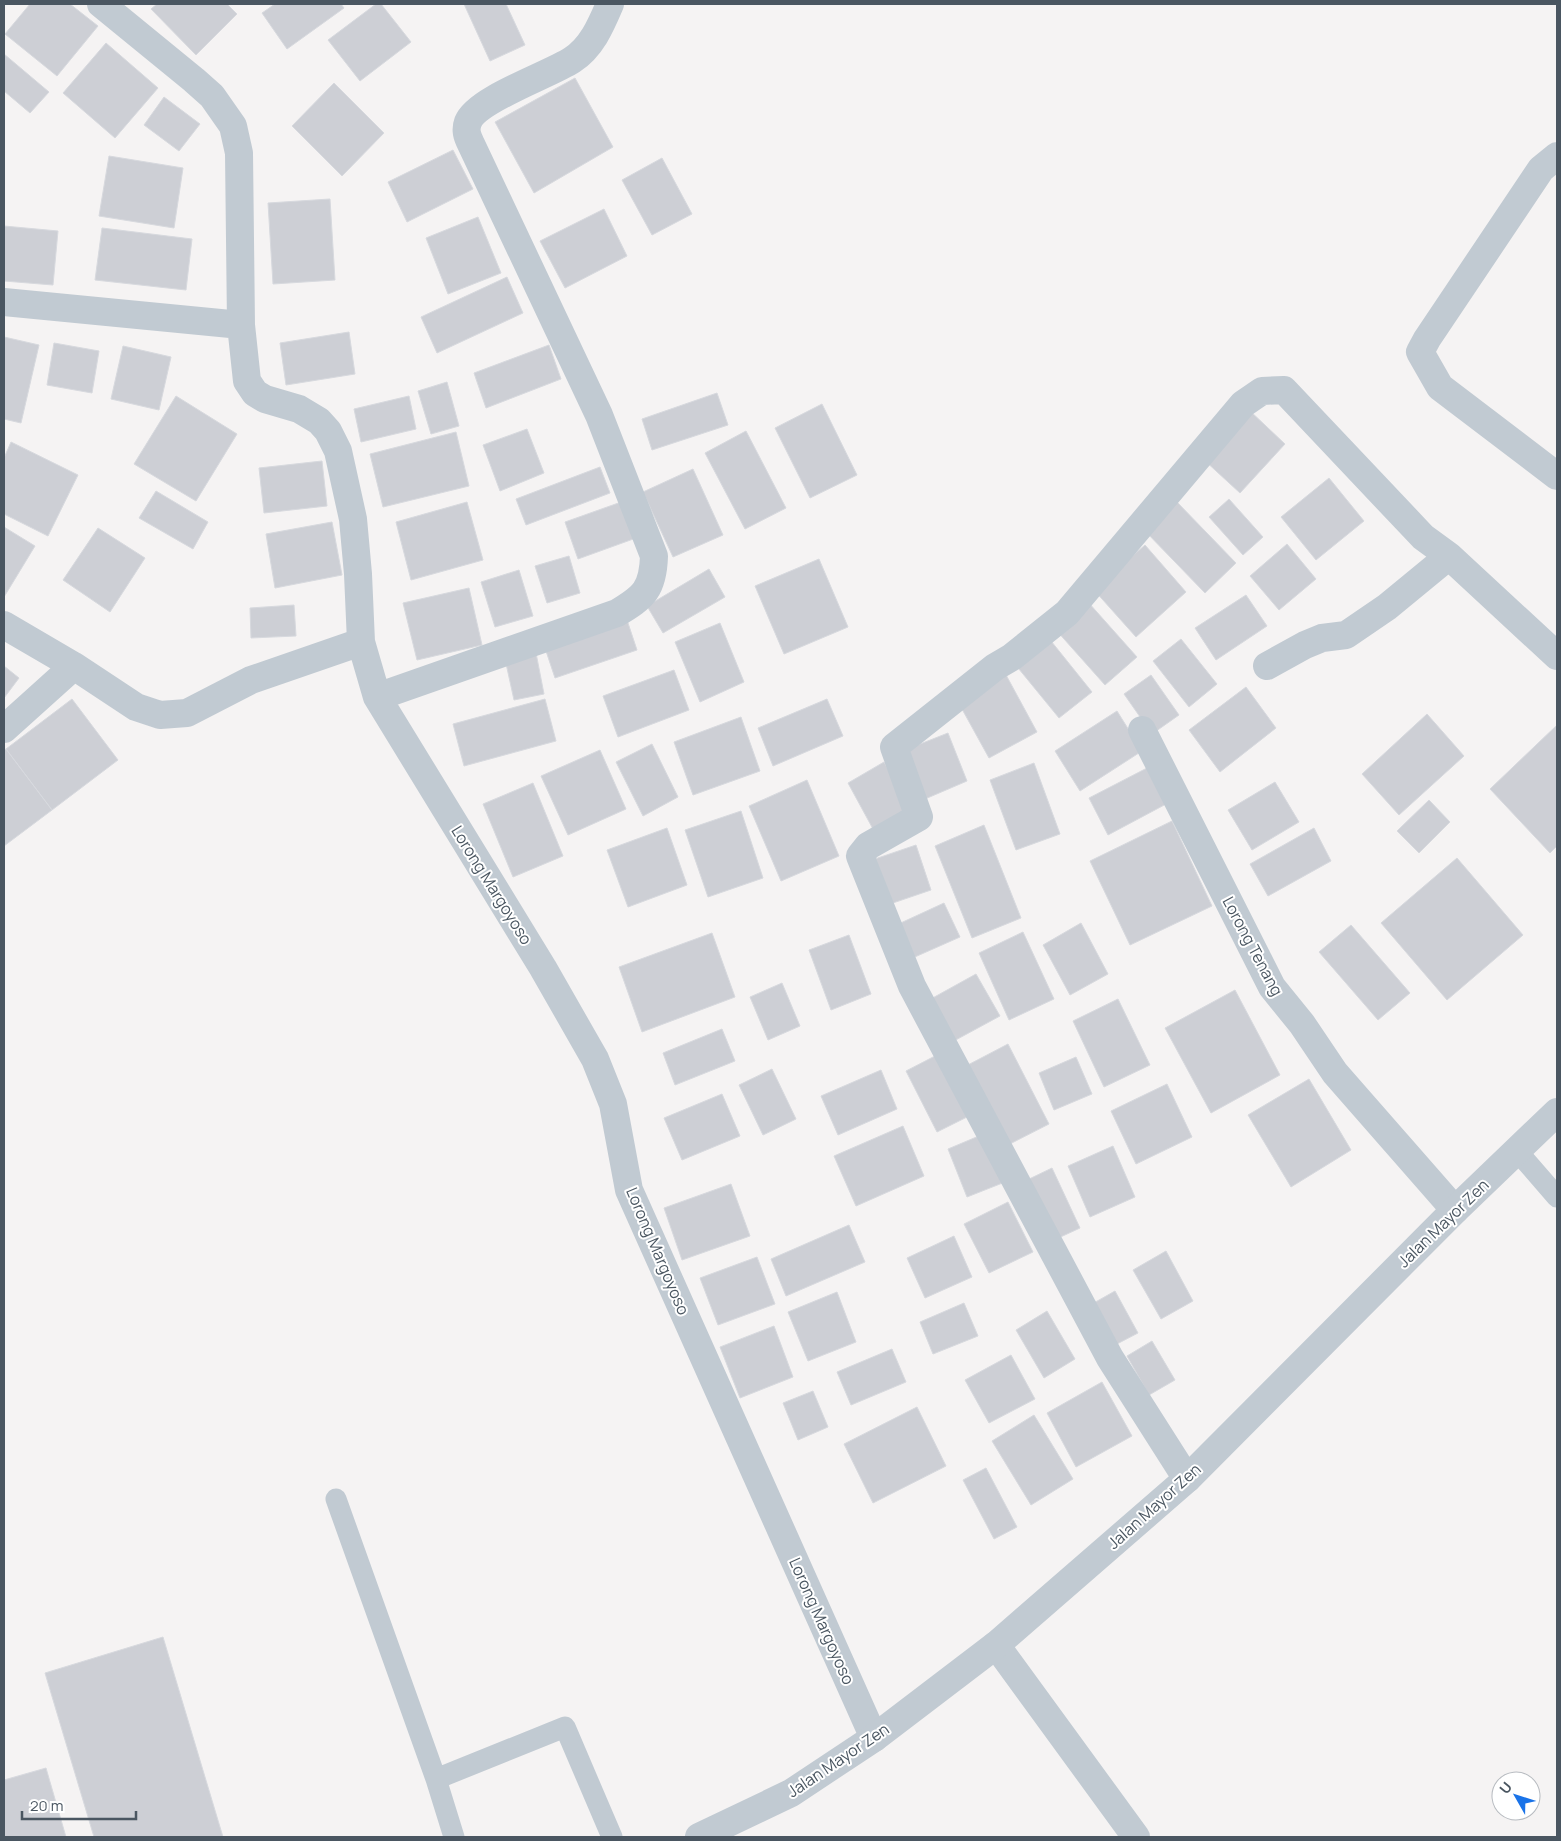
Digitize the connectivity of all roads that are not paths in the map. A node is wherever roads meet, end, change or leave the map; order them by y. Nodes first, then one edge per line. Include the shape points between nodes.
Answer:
1 (102, 4) edge
2 (610, 4) edge
3 (1557, 156) edge
4 (4, 302) edge
5 (241, 325) junction
6 (1557, 476) edge
7 (1449, 556) junction
8 (4, 625) edge
9 (361, 642) junction
10 (1557, 656) edge
11 (74, 666) junction
12 (1267, 666) dead end
13 (377, 697) junction
14 (4, 729) edge
15 (1142, 730) dead end
16 (1557, 1112) edge
17 (1517, 1152) junction
18 (1557, 1197) edge
19 (1455, 1210) junction
20 (1187, 1479) junction
21 (336, 1499) dead end
22 (996, 1645) junction
23 (874, 1738) junction
24 (436, 1779) junction
25 (712, 1835) edge
26 (454, 1837) edge
27 (612, 1837) edge
28 (1134, 1837) edge

1 - 5 street via 212,96 233,126 239,153
2 - 13 street via 594,38 572,60 483,106 470,118 466,129 470,144 600,415 654,556 652,581 637,601 617,613
3 - 6 street via 1541,169 1420,352 1440,388
4 - 5 street
5 - 9 street, Lorong Margoyoso via 247,381 251,388 265,399 299,409 318,422 328,431 338,451 353,518
7 - 10 street
7 - 12 street via 1387,607 1346,635 1322,638
7 - 20 street via 1423,537 1284,390 1262,391 1243,404 1067,613 894,747 919,817 868,846 860,856 912,986 1110,1358
8 - 11 street
9 - 11 street via 251,680 187,713 172,715 160,716 136,707
9 - 13 street, Lorong Margoyoso
11 - 14 street
13 - 23 street, Lorong Margoyoso via 595,1059 613,1104 629,1190
15 - 19 street, Lorong Tenang via 1272,988 1335,1072
16 - 17 street, Jalan Mayor Zen
17 - 18 lane
17 - 19 street, Jalan Mayor Zen
19 - 20 street, Jalan Mayor Zen
20 - 22 street, Jalan Mayor Zen
21 - 24 lane
22 - 23 street, Jalan Mayor Zen
22 - 28 street
23 - 25 street, Jalan Mayor Zen via 791,1793
24 - 26 lane
24 - 27 lane via 565,1727

